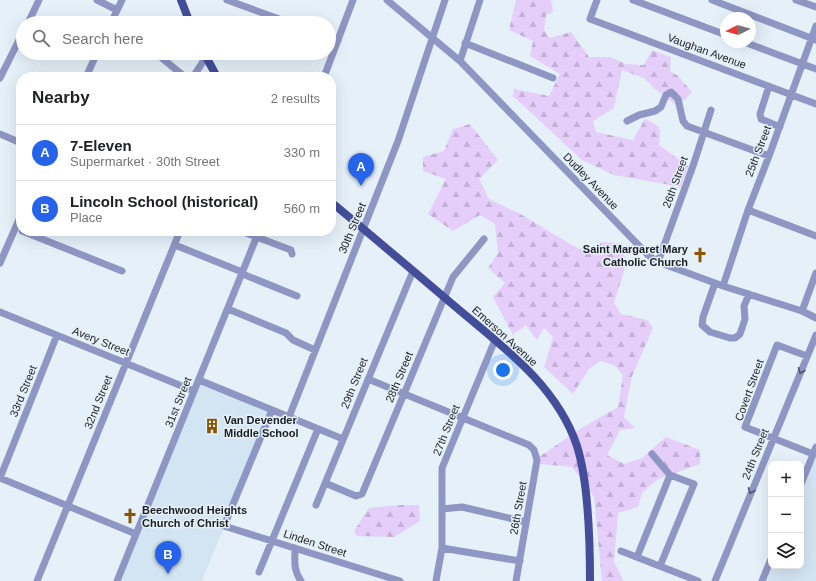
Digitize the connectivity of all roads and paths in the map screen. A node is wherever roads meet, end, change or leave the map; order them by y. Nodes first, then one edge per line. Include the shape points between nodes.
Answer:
1 (39, 0) edge
2 (97, 0) edge
3 (122, 0) edge
4 (181, 0) edge
5 (227, 0) edge
6 (352, 0) edge
7 (387, 0) edge
8 (445, 0) edge
9 (480, 0) edge
10 (597, 0) edge
11 (633, 0) edge
12 (712, 0) edge
13 (796, 0) edge
14 (816, 7) edge
15 (117, 10) junction
16 (31, 16) edge
17 (114, 16) edge
18 (187, 16) edge
19 (271, 16) edge
20 (816, 26) edge
21 (720, 33) edge
22 (432, 37) junction
23 (814, 39) edge
24 (338, 41) joint
25 (465, 43) junction
26 (16, 46) edge
27 (336, 46) edge
28 (756, 47) edge
29 (94, 60) edge
30 (164, 60) edge
31 (202, 60) edge
32 (208, 60) edge
33 (331, 60) edge
34 (460, 61) junction
35 (802, 64) junction
36 (816, 69) edge
37 (88, 72) edge
38 (179, 72) edge
39 (195, 72) edge
40 (214, 72) edge
41 (326, 72) edge
42 (0, 78) edge
43 (553, 78) dead end
44 (769, 86) junction
45 (791, 94) junction
46 (816, 104) edge
47 (711, 110) dead end
48 (627, 121) dead end
49 (780, 127) junction
50 (704, 132) junction
51 (0, 134) edge
52 (16, 141) edge
53 (769, 156) junction
54 (336, 206) edge
55 (748, 210) junction
56 (363, 229) junction
57 (16, 235) edge
58 (34, 236) edge
59 (178, 236) edge
60 (257, 236) edge
61 (262, 236) edge
62 (816, 236) edge
63 (484, 239) dead end
64 (175, 244) junction
65 (292, 254) dead end
66 (658, 262) junction
67 (0, 263) edge
68 (122, 271) dead end
69 (413, 271) junction
70 (242, 272) junction
71 (816, 273) edge
72 (715, 283) junction
73 (723, 286) junction
74 (749, 294) junction
75 (297, 296) dead end
76 (444, 297) junction
77 (228, 309) junction
78 (802, 311) junction
79 (0, 312) edge
80 (816, 318) edge
81 (57, 335) junction
82 (816, 335) edge
83 (495, 340) junction
84 (316, 350) junction
85 (807, 356) junction
86 (126, 363) junction
87 (368, 379) junction
88 (199, 380) junction
89 (194, 391) junction
90 (404, 393) junction
91 (272, 410) junction
92 (289, 417) junction
93 (463, 418) junction
94 (318, 429) junction
95 (773, 438) junction
96 (343, 439) junction
97 (815, 450) edge
98 (652, 454) dead end
99 (670, 475) junction
100 (804, 477) edge
101 (0, 478) edge
102 (325, 483) junction
103 (316, 505) dead end
104 (68, 506) junction
105 (442, 509) junction
106 (526, 522) junction
107 (136, 534) junction
108 (272, 541) junction
109 (295, 548) junction
110 (442, 548) junction
111 (621, 551) dead end
112 (637, 557) junction
113 (520, 561) junction
114 (660, 566) junction
115 (768, 566) edge
116 (259, 572) dead end
117 (685, 579) edge
118 (37, 581) edge
119 (117, 581) edge
120 (301, 581) edge
121 (400, 581) edge
122 (436, 581) edge
123 (516, 581) edge
124 (590, 581) edge
125 (698, 581) edge
126 (715, 581) edge
127 (762, 581) edge

1 - 16 street
2 - 15 street
3 - 15 street
4 - 18 main road
5 - 19 street
6 - 24 street
7 - 22 street, Dudley Avenue
8 - 22 street, 30th Street
9 - 25 street
10 - 44 street, Vaughan Avenue via 590,19
11 - 21 street
12 - 23 street
13 - 14 street
15 - 17 street
20 - 23 street, 25th Street
22 - 34 street, Dudley Avenue
22 - 56 street, 30th Street via 398,141
23 - 35 street, 25th Street
24 - 27 street
25 - 34 street
25 - 43 street
26 - 42 street
28 - 35 street
29 - 37 street
30 - 38 street
31 - 39 street
32 - 40 main road
33 - 41 street
34 - 66 street, Dudley Avenue via 648,255
35 - 36 street
35 - 45 street, 25th Street
44 - 45 street, Vaughan Avenue
44 - 49 street via 760,114 761,119
45 - 46 street, Vaughan Avenue
45 - 49 street, 25th Street
47 - 50 street, 26th Street
48 - 50 street via 655,111 661,107 666,95 671,92 678,99 682,121 687,126
49 - 53 street, 25th Street
50 - 53 street
50 - 66 street, 26th Street
51 - 52 street
53 - 55 street, 25th Street
54 - 56 main road, Emerson Avenue
55 - 62 street
55 - 73 street, 25th Street
56 - 69 main road, Emerson Avenue
56 - 84 street, 30th Street
57 - 67 street
58 - 68 street
59 - 64 street, 32nd Street
60 - 70 street, 31st Street
61 - 65 street via 291,250
63 - 76 street, 28th Street via 453,277
64 - 70 street
64 - 86 street, 32nd Street
66 - 72 street, Dudley Avenue
69 - 76 main road, Emerson Avenue
69 - 87 street, 29th Street
70 - 75 street
70 - 77 street, 31st Street
71 - 78 street
72 - 73 street, Dudley Avenue
72 - 74 street via 702,325 710,332 730,338 740,334 745,319 744,306
73 - 74 street, Dudley Avenue
74 - 78 street, Dudley Avenue
76 - 83 main road, Emerson Avenue
76 - 90 street, 28th Street
77 - 84 street via 286,333 293,340
77 - 88 street, 31st Street
78 - 80 street, Dudley Avenue
79 - 81 street, Avery Street
81 - 86 street, Avery Street
81 - 101 street, 33rd Street
82 - 85 street, 24th Street
83 - 93 street, 27th Street
83 - 124 main road, Emerson Avenue via 519,360 558,405 577,446 583,466 587,501
84 - 92 street, 30th Street
85 -> 95 street, 24th Street
85 - 95 street, Covert Street via 777,345 745,427
86 - 89 street, Avery Street
86 - 104 street, 32nd Street
87 - 90 street
87 - 96 street, 29th Street
88 - 89 street, 31st Street
88 - 91 street
89 - 107 street, 31st Street
90 - 93 street
90 - 102 street, 28th Street via 362,494 356,496
91 - 92 street
91 - 108 street, Linden Street via 224,526
92 - 94 street
93 - 105 street, 27th Street via 442,468
93 - 106 street, 26th Street via 529,445 534,450 537,460
94 - 96 street
94 - 108 street
95 - 97 street, Covert Street
95 -> 126 street, 24th Street
96 - 102 street, 29th Street
97 - 100 street
98 - 99 street
99 - 112 street
99 - 114 street via 694,484
101 - 104 street
102 - 103 street, 29th Street
104 - 107 street
104 - 118 street, 32nd Street
105 - 106 street via 462,507
105 - 110 street, 27th Street
106 - 113 street, 26th Street
107 - 119 street, 31st Street
108 - 109 street, Linden Street
108 - 116 street
109 - 120 street via 294,568
109 - 121 street, Linden Street
110 - 113 street
110 - 122 street, 27th Street
111 - 112 street
112 - 114 street
113 - 123 street, 26th Street
114 - 117 street
115 - 127 street
117 - 125 street

